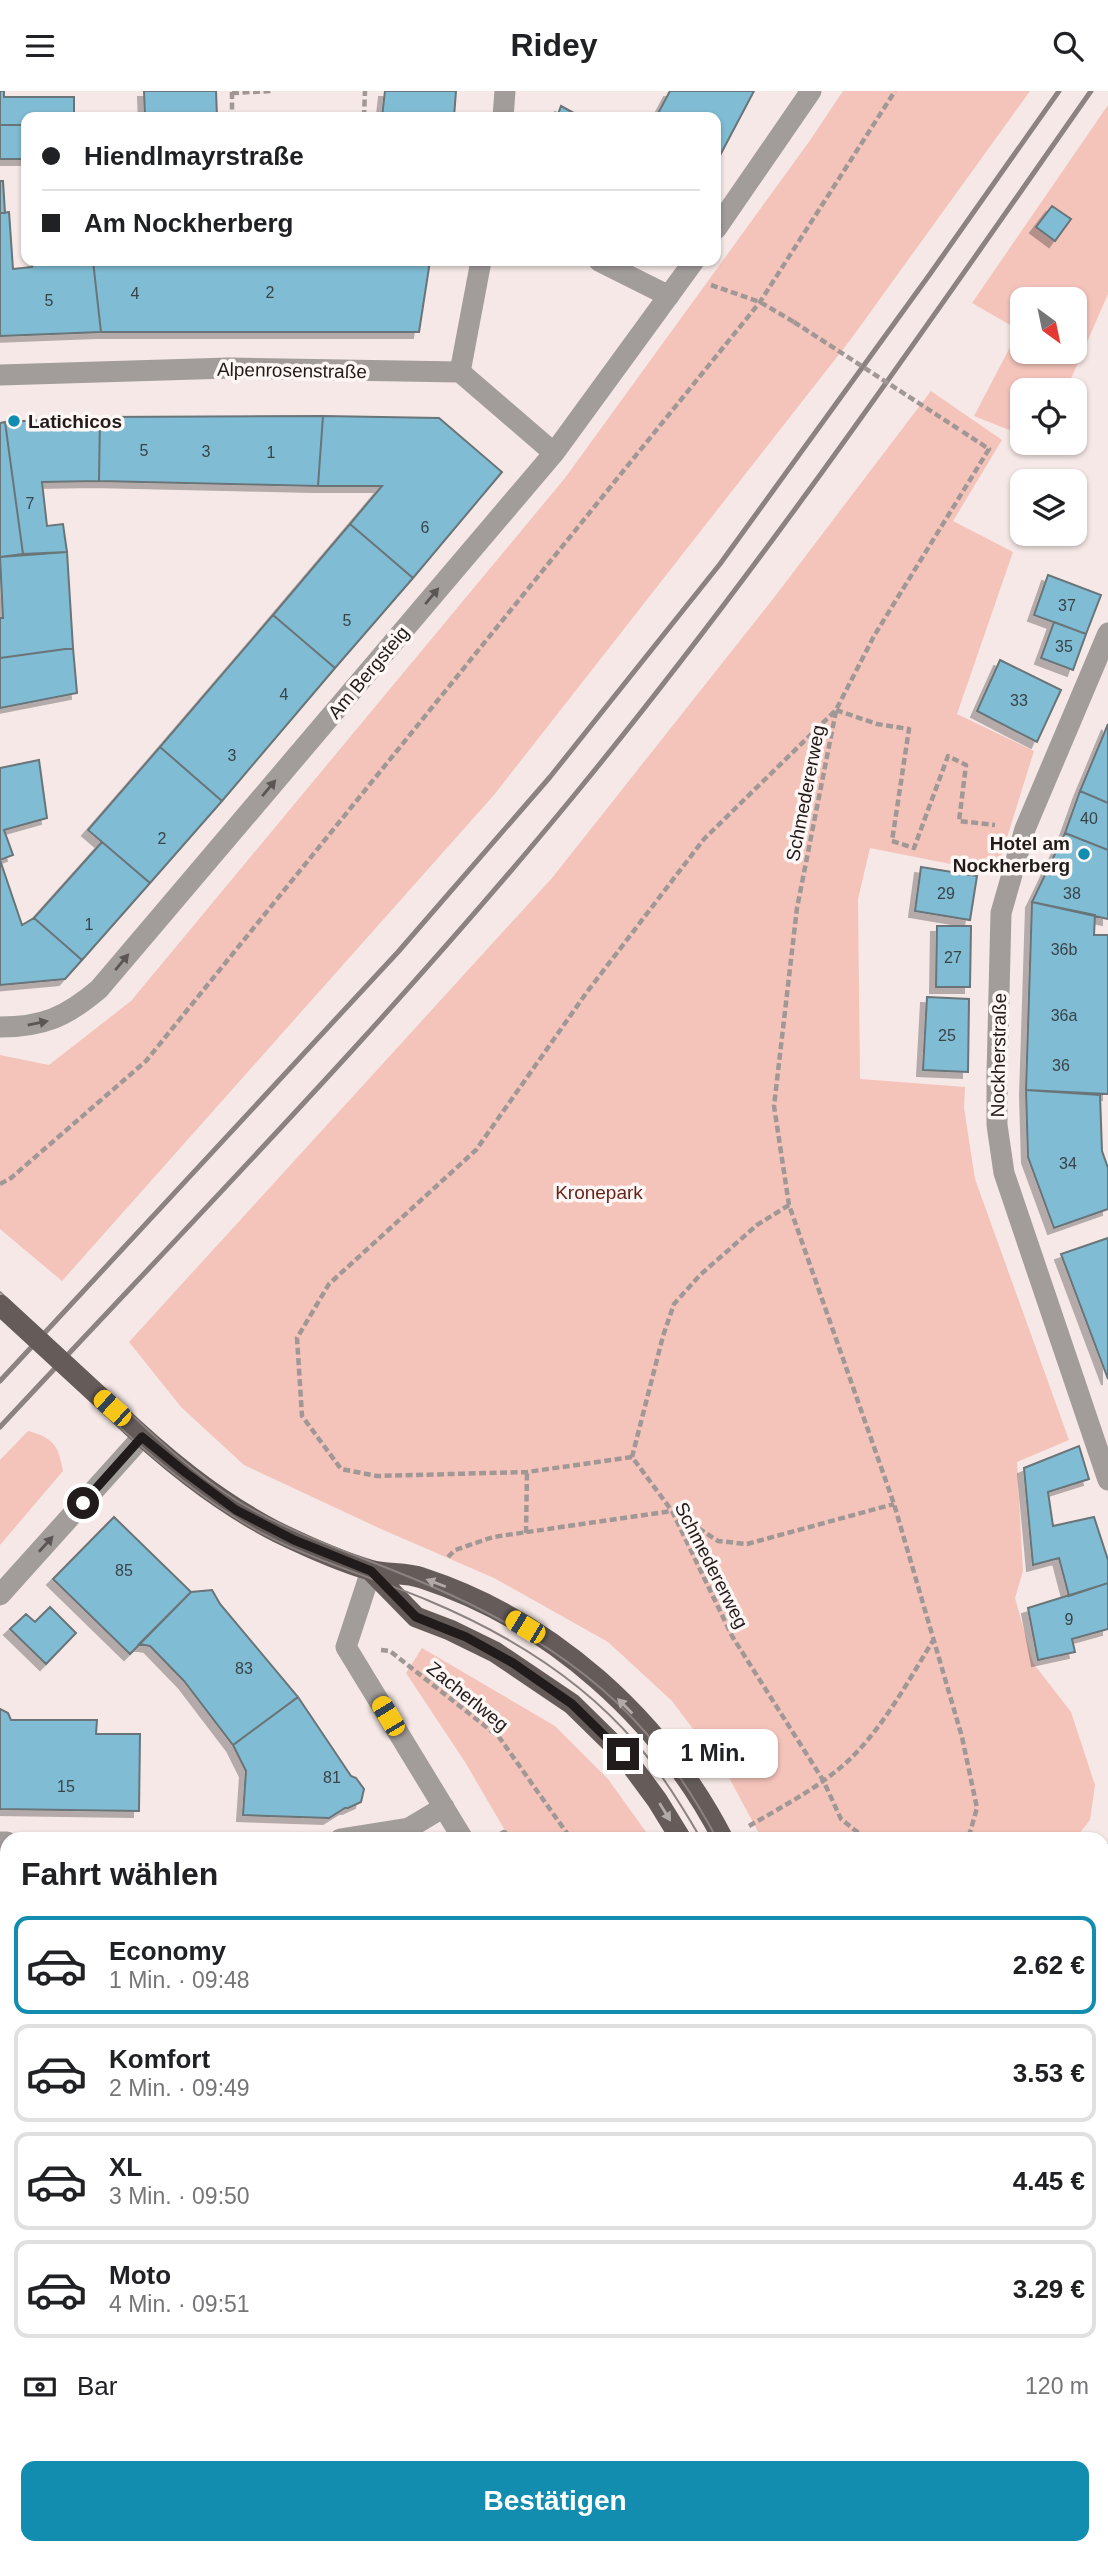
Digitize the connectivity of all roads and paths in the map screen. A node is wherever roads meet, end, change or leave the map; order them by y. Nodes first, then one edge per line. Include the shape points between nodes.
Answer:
1 (272, 91) edge
2 (365, 91) edge
3 (505, 91) edge
4 (811, 91) edge
5 (895, 91) edge
6 (232, 92) edge
7 (232, 112) edge
8 (364, 112) edge
9 (503, 112) edge
10 (721, 222) edge
11 (480, 266) edge
12 (609, 266) edge
13 (689, 268) edge
14 (669, 296) junction
15 (760, 302) junction
16 (460, 372) junction
17 (0, 375) edge
18 (554, 453) junction
19 (1108, 633) edge
20 (836, 710) junction
21 (1025, 829) junction
22 (0, 1027) edge
23 (0, 1184) edge
24 (789, 1205) junction
25 (0, 1305) edge
26 (142, 1437) junction
27 (632, 1457) junction
28 (527, 1472) junction
29 (1108, 1481) edge
30 (894, 1504) junction
31 (672, 1511) junction
32 (526, 1533) junction
33 (455, 1550) dead end
34 (371, 1571) junction
35 (0, 1595) edge
36 (934, 1639) junction
37 (346, 1647) junction
38 (823, 1780) junction
39 (444, 1807) junction
40 (384, 1832) edge
41 (459, 1832) edge
42 (566, 1832) edge
43 (677, 1832) edge
44 (727, 1832) edge
45 (737, 1832) edge
46 (857, 1832) edge
47 (970, 1832) edge

1 - 6 path
2 - 8 path
3 - 9 street
4 - 10 street
5 - 15 path
6 - 7 path
11 - 16 street
12 - 14 street
13 - 14 street, Am Bergsteig
13 - 15 path
14 - 18 street, Am Bergsteig
15 - 20 path, bridge via 989,449 874,636
15 - 23 path via 146,1061
16 - 17 street, Alpenrosenstraße via 229,368
16 - 18 street
22 -> 18 street, Am Bergsteig via 43,1024 75,1010 99,989
19 - 21 street, Nockherstraße
20 - 21 path, Schmedererweg via 909,729 892,841 914,848 948,756 966,765 959,821
20 - 24 path, Schmedererweg via 797,908 774,1106
20 - 28 path via 704,839 587,992 476,1150 328,1284 297,1338 302,1416 341,1469 377,1476
21 - 29 street, Nockherstraße via 1001,913 997,1125 1004,1173
24 - 27 path via 757,1225 674,1304
24 - 30 path, Schmedererweg
25 - 26 main road, bridge
26 - 34 main road via 236,1510
35 -> 26 street
27 - 28 path
27 - 31 path, Schmedererweg
28 - 32 path
30 - 31 path via 747,1544 718,1541
30 - 36 path, Schmedererweg
31 - 32 path
31 - 38 path, Schmedererweg via 732,1636
32 - 33 path via 493,1537
34 - 37 street
34 -> 43 main road via 416,1617 495,1652 572,1704 623,1754
44 -> 34 main road via 664,1749 619,1699 567,1653 452,1589 419,1577
36 - 38 path via 891,1708 855,1754
36 - 47 path, Schmedererweg via 962,1737 976,1808
37 - 39 street
37 - 42 path, Zacherlweg via 390,1651 499,1737
38 - 45 path
38 - 46 path, Schmedererweg via 841,1819
39 - 40 street via 409,1828
39 - 41 street

